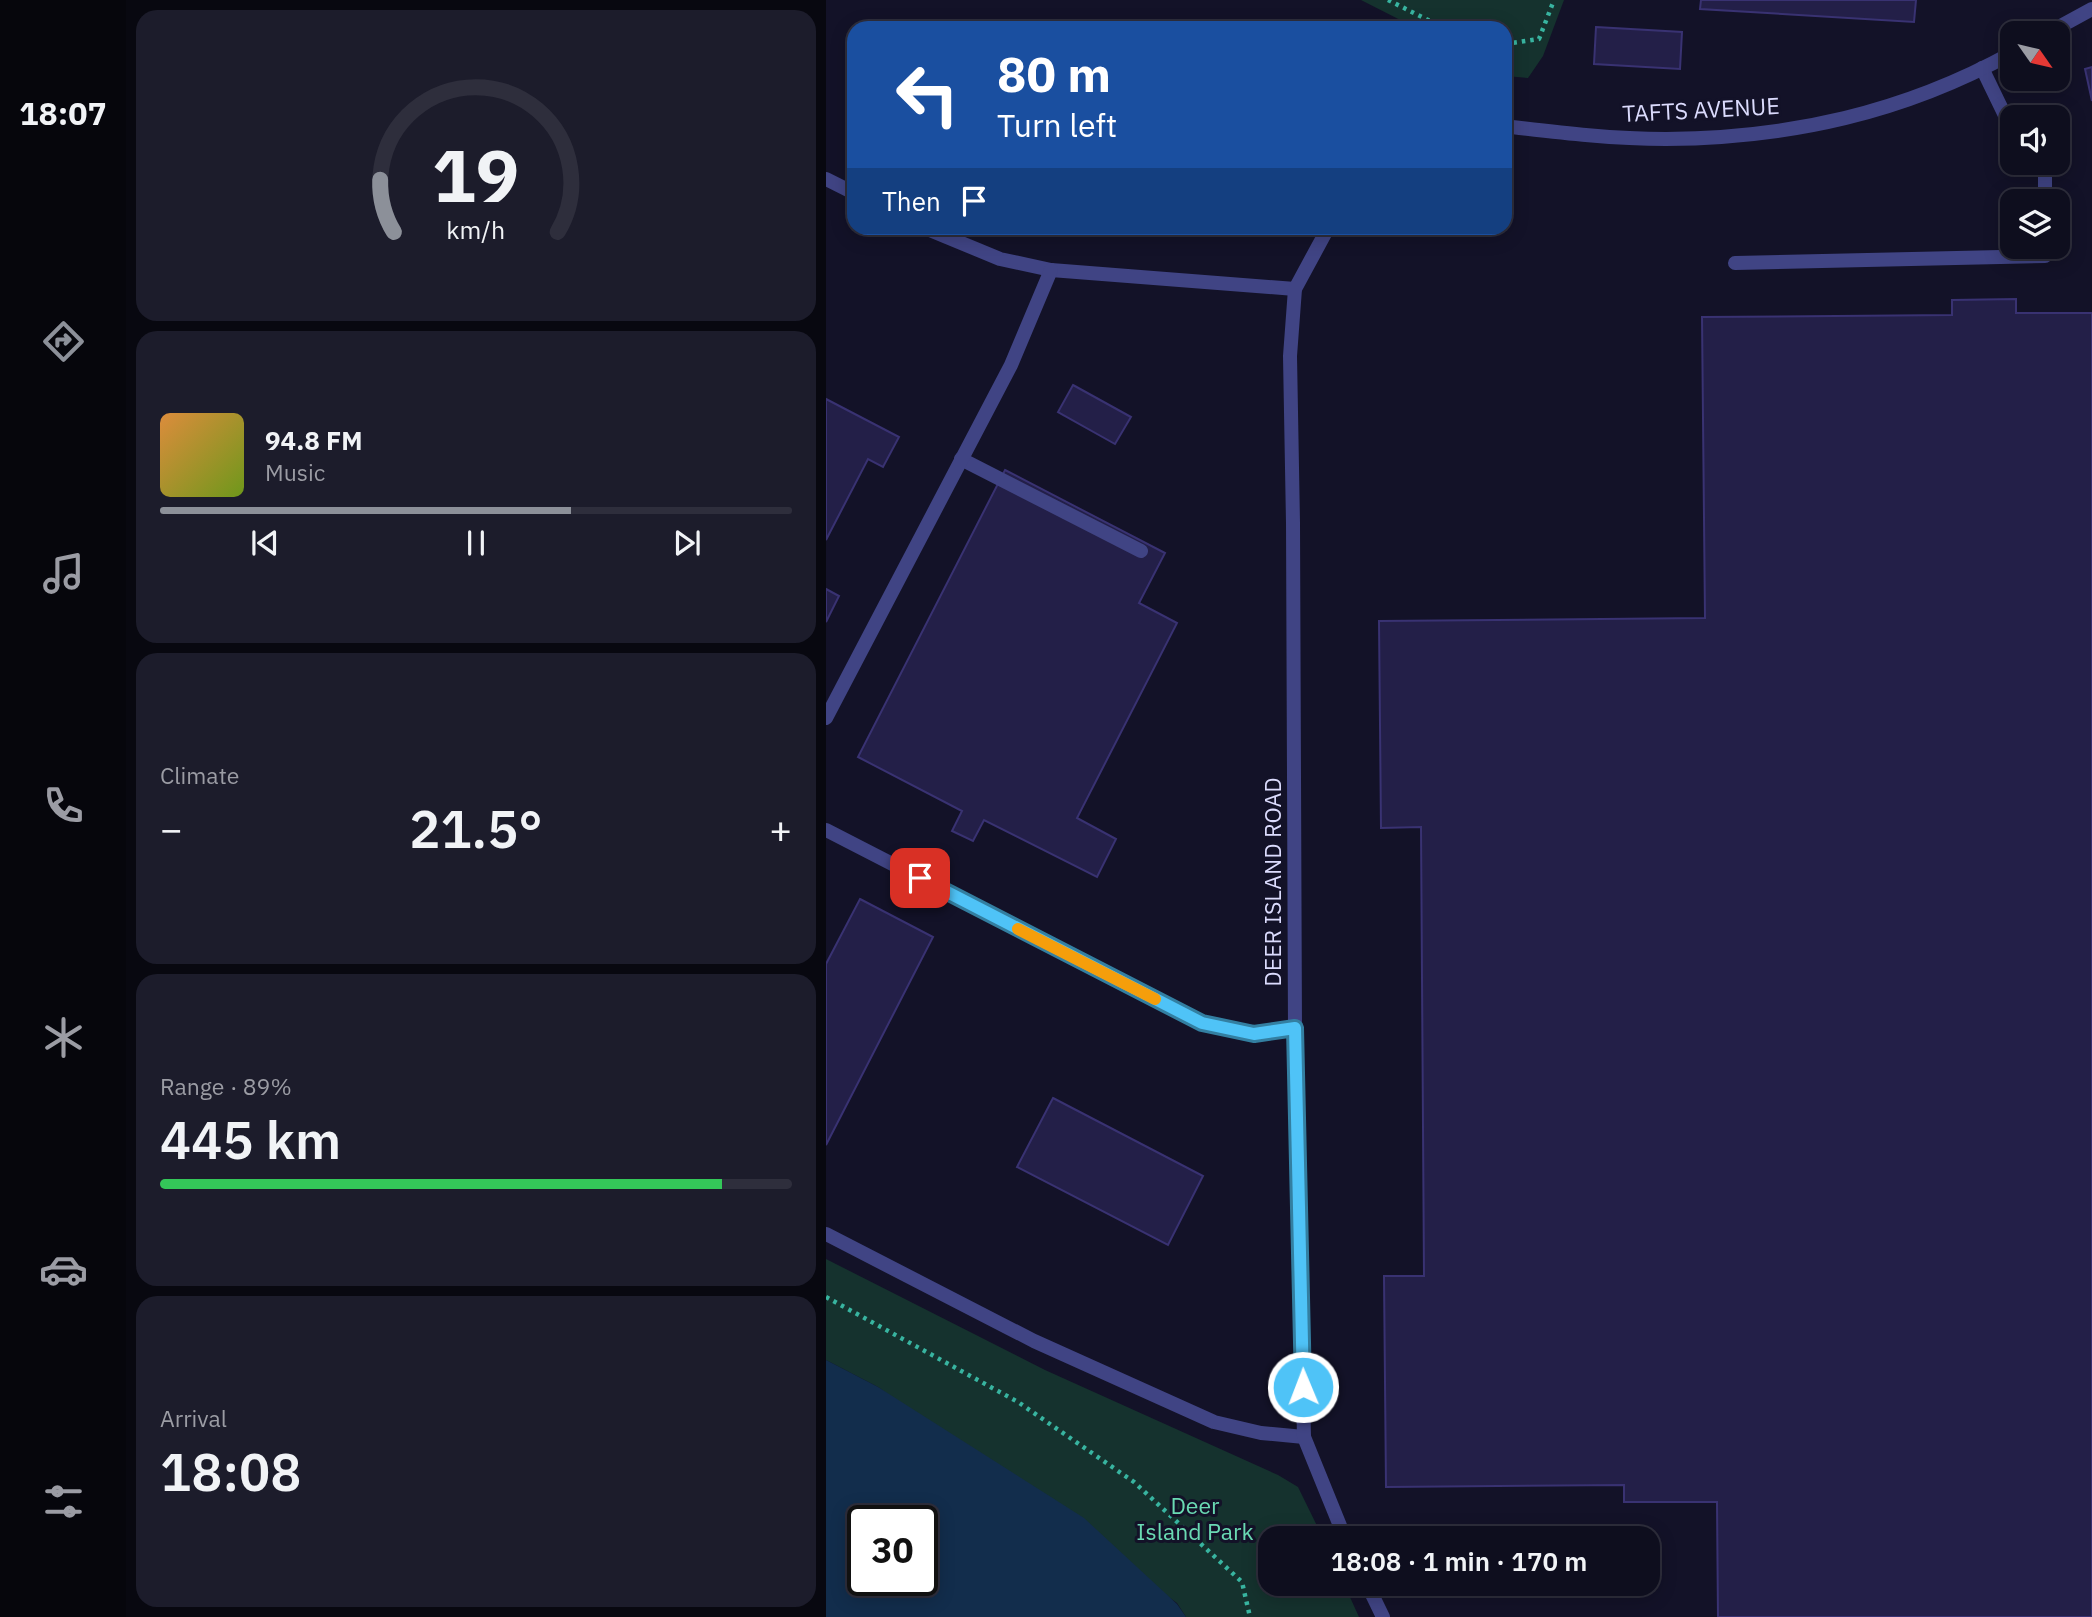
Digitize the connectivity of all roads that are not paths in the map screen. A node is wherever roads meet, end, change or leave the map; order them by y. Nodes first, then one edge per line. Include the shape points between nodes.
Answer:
1 (2092, 9) edge
2 (2070, 21) edge
3 (2000, 58) edge
4 (1982, 68) junction
5 (2000, 105) edge
6 (1512, 127) edge
7 (826, 179) edge
8 (847, 189) edge
9 (942, 235) edge
10 (1324, 235) edge
11 (2000, 257) edge
12 (1735, 263) dead end
13 (1051, 270) junction
14 (1294, 289) junction
15 (961, 459) junction
16 (1141, 551) dead end
17 (826, 718) edge
18 (826, 830) edge
19 (1295, 1028) junction
20 (826, 1234) edge
21 (1304, 1437) junction
22 (1340, 1526) edge
23 (1373, 1596) edge
24 (1383, 1617) edge

1 - 2 street
3 - 4 street, TAFTS AVENUE
4 - 5 street
4 - 6 street, TAFTS AVENUE via 1917,98 1843,119 1767,133 1665,139
7 - 8 street
9 - 13 street via 1000,259
10 - 14 street, DEER ISLAND ROAD
11 - 12 street
13 - 14 street
13 - 15 street via 1010,365
14 - 19 street, DEER ISLAND ROAD via 1290,356
15 - 16 street
15 - 17 street
18 - 19 street via 1202,1023 1254,1034
19 - 21 street, DEER ISLAND ROAD
20 - 21 street via 1034,1340 1214,1422
21 - 22 street, DEER ISLAND ROAD
23 - 24 street

